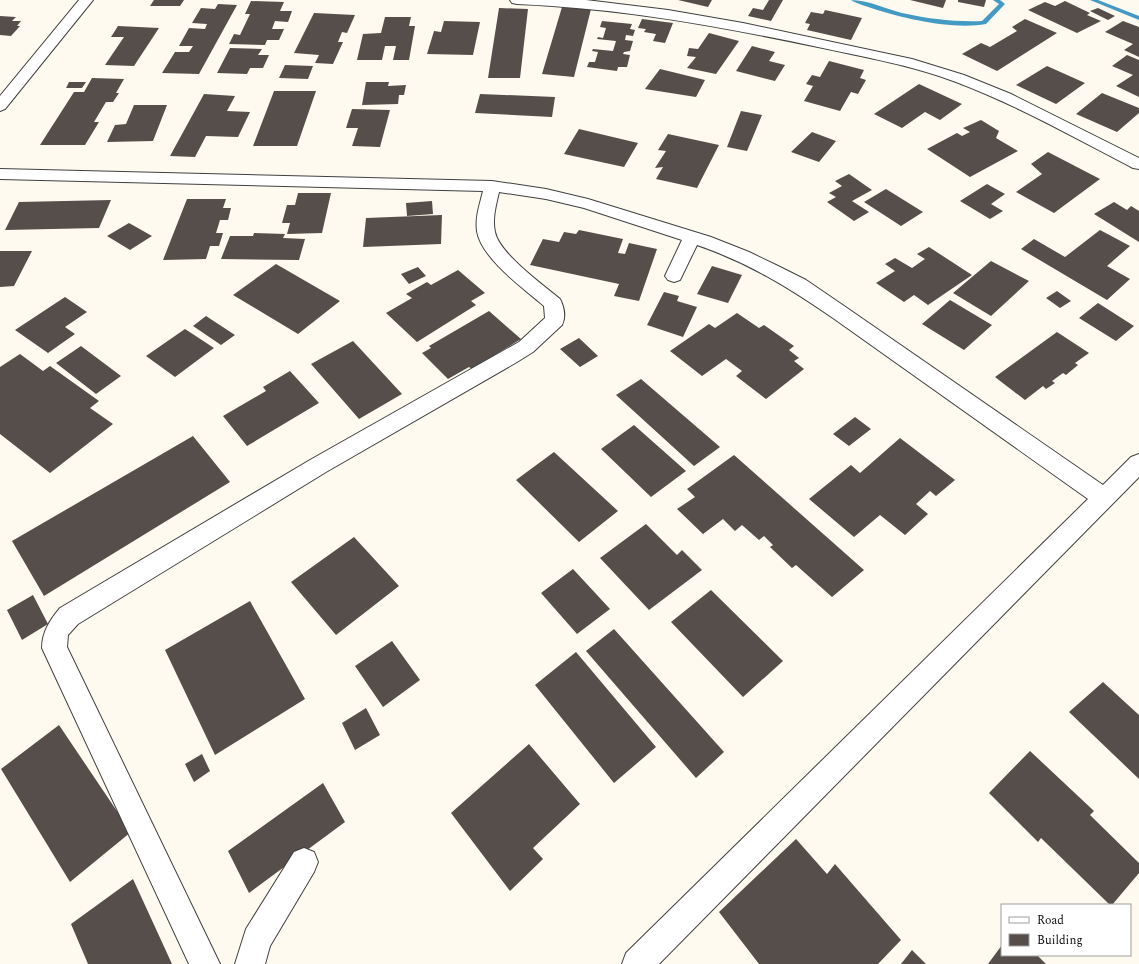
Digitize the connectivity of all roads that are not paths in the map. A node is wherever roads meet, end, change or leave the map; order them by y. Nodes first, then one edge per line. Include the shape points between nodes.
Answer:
1 (86, 0) edge
2 (517, 0) edge
3 (0, 106) edge
4 (1139, 164) edge
5 (0, 174) edge
6 (492, 186) junction
7 (692, 237) junction
8 (674, 276) dead end
9 (1139, 463) edge
10 (1104, 498) junction
11 (304, 862) dead end
12 (205, 964) edge
13 (250, 964) edge
14 (637, 964) edge

1 - 3 street
2 - 4 street via 594,4 696,18 919,65 1005,96
5 - 6 street
6 - 7 street via 574,201
6 - 12 street via 484,226 487,240 501,258 553,304 555,320 526,347 510,357 318,466 69,616 60,625 54,637 55,648
7 - 8 street
7 - 10 street via 743,256 799,285
9 - 10 street
10 - 14 street
11 - 13 street via 257,940

